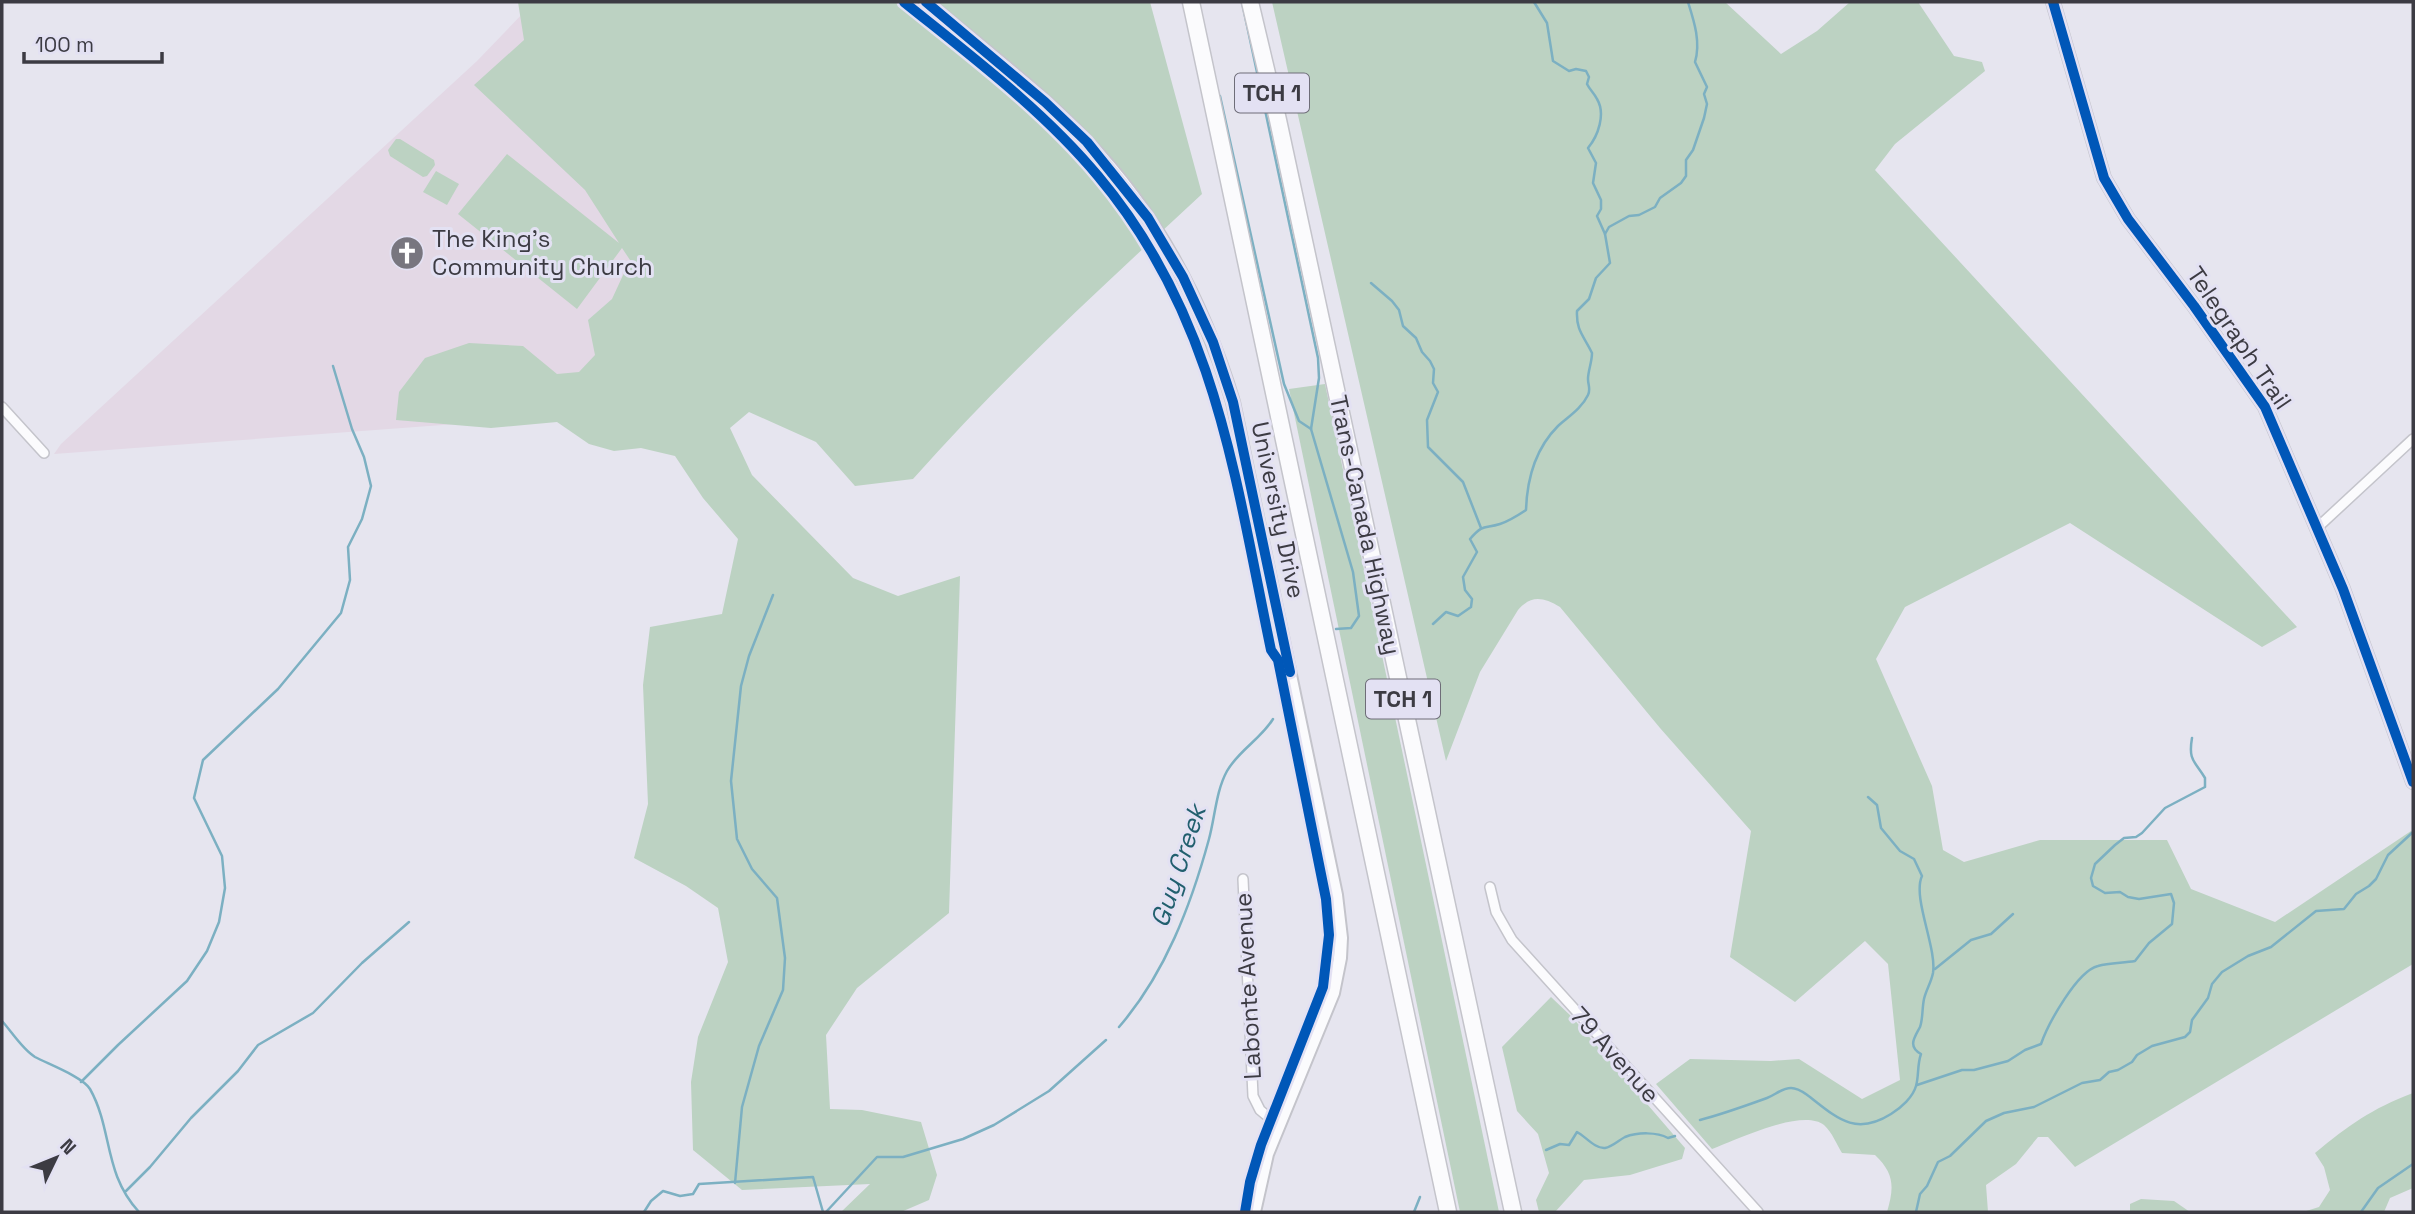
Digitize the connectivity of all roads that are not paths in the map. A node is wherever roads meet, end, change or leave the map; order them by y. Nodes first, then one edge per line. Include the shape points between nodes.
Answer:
1 (926, 2) edge
2 (1191, 2) edge
3 (1250, 2) edge
4 (2053, 2) edge
5 (2, 407) edge
6 (2413, 439) edge
7 (44, 453) dead end
8 (2318, 527) junction
9 (2413, 782) edge
10 (1243, 879) dead end
11 (1490, 887) dead end
12 (1279, 1125) junction
13 (1254, 1212) edge
14 (1448, 1212) edge
15 (1513, 1212) edge
16 (1758, 1212) edge

1 - 12 street, University Drive via 1066,121 1122,182 1183,277 1227,384 1239,424 1339,917 1340,958 1333,993
2 - 14 highway, TCH 1
3 - 15 highway, Trans-Canada Highway / TCH 1
4 - 8 street, Telegraph Trail via 2112,194 2259,398
5 - 7 street
6 - 8 street
8 - 9 street, Telegraph Trail
10 - 12 street, Labonte Avenue via 1253,1096 1260,1110
11 - 16 street, 79 Avenue via 1496,912 1512,940
12 - 13 street, University Drive via 1263,1168

